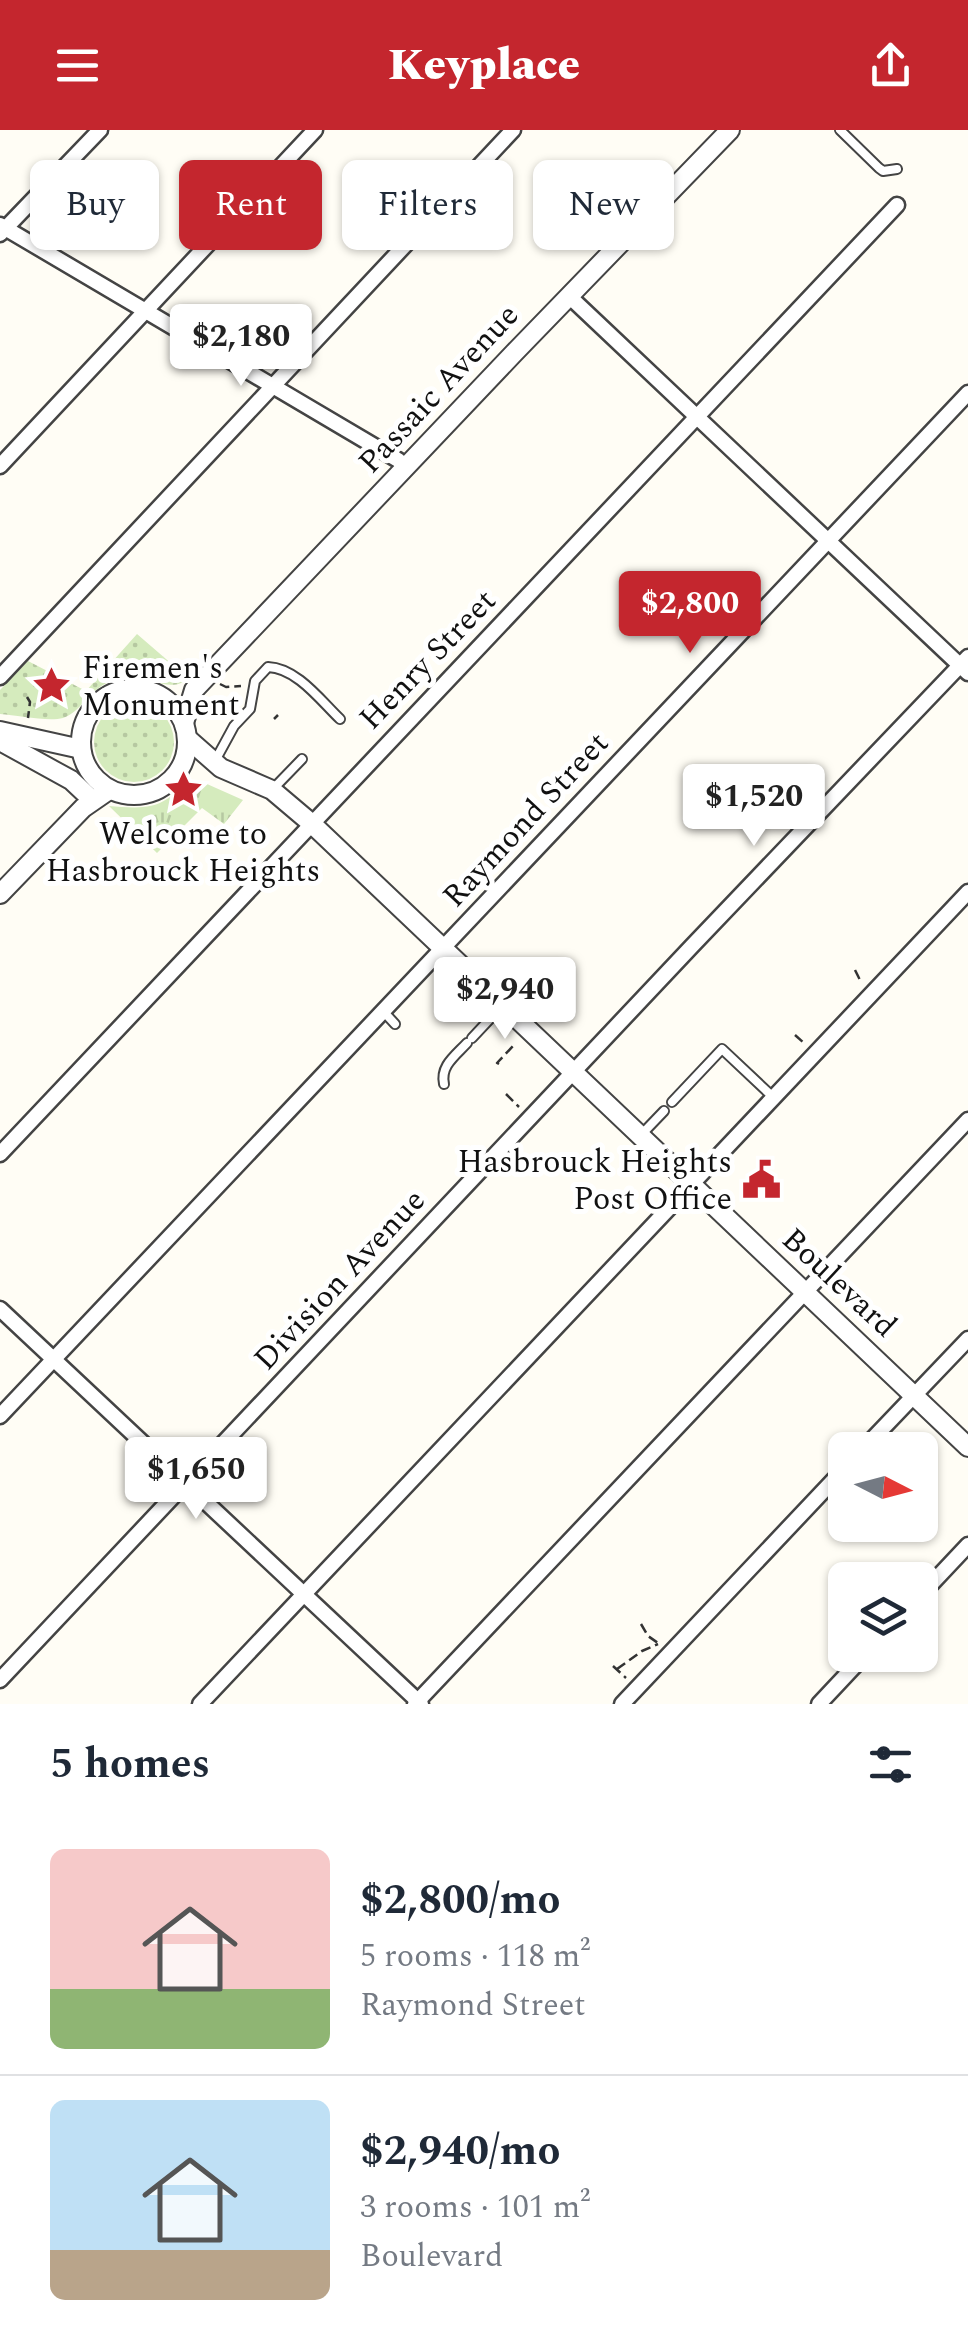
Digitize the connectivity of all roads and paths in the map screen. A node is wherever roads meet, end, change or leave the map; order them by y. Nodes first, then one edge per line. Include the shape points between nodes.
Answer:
1 (100, 130) edge
2 (315, 130) edge
3 (512, 130) edge
4 (730, 130) edge
5 (840, 130) edge
6 (897, 169) dead end
7 (897, 206) dead end
8 (2, 230) edge
9 (569, 296) junction
10 (144, 311) junction
11 (273, 386) junction
12 (968, 393) edge
13 (698, 416) junction
14 (0, 466) edge
15 (406, 467) junction
16 (829, 540) junction
17 (965, 665) edge
18 (0, 677) edge
19 (218, 683) dead end
20 (242, 687) dead end
21 (194, 690) junction
22 (27, 697) dead end
23 (162, 697) junction
24 (340, 720) dead end
25 (28, 727) junction
26 (83, 727) junction
27 (0, 731) edge
28 (186, 731) junction
29 (0, 740) edge
30 (81, 748) junction
31 (302, 759) dead end
32 (217, 766) junction
33 (179, 768) junction
34 (272, 790) junction
35 (94, 794) junction
36 (311, 823) junction
37 (968, 892) edge
38 (0, 894) edge
39 (442, 949) junction
40 (854, 970) dead end
41 (865, 985) dead end
42 (502, 1006) junction
43 (383, 1012) junction
44 (396, 1024) dead end
45 (795, 1035) dead end
46 (515, 1044) dead end
47 (807, 1046) dead end
48 (499, 1064) dead end
49 (574, 1073) junction
50 (444, 1084) dead end
51 (506, 1094) dead end
52 (773, 1098) junction
53 (672, 1102) dead end
54 (664, 1111) dead end
55 (531, 1118) junction
56 (968, 1120) edge
57 (640, 1136) junction
58 (0, 1154) edge
59 (691, 1185) junction
60 (805, 1292) junction
61 (0, 1309) edge
62 (968, 1339) edge
63 (54, 1358) junction
64 (914, 1396) junction
65 (0, 1416) edge
66 (879, 1432) edge
67 (968, 1447) edge
68 (186, 1482) junction
69 (828, 1486) edge
70 (968, 1545) edge
71 (938, 1577) edge
72 (304, 1594) junction
73 (640, 1624) dead end
74 (849, 1672) edge
75 (0, 1680) edge
76 (631, 1682) dead end
77 (418, 1703) edge
78 (200, 1704) edge
79 (622, 1704) edge
80 (819, 1704) edge

1 - 8 street
2 - 10 street
3 - 11 street
4 - 9 street, Passaic Avenue
5 - 6 lane via 883,172
7 - 13 street, Henry Street
8 - 10 street
9 - 13 street
9 - 15 street, Passaic Avenue
10 - 11 street
10 - 14 street
11 - 15 street
11 - 18 street
12 - 16 street, Raymond Street
13 - 16 street
13 - 36 street, Henry Street
15 - 21 street, Passaic Avenue
16 - 17 street
16 - 39 street, Raymond Street
17 - 49 street, Division Avenue
19 - 20 path
21 - 23 street
21 - 28 street, Passaic Avenue
22 - 25 path
23 - 26 street via 118,692 95,706
23 - 28 street
24 - 32 lane via 298,680 266,668
25 - 26 street
25 - 27 street
25 - 30 street
26 - 30 street
28 - 32 street, Boulevard
28 - 33 street
29 - 35 street
30 - 35 street
31 - 34 lane
32 - 33 street, Boulevard
32 - 34 street, Boulevard
33 - 35 street via 168,783 140,795
34 - 36 street, Boulevard
35 - 38 street
36 - 39 street, Boulevard
36 - 58 street, Henry Street
37 - 52 street
39 - 42 street, Boulevard
39 - 43 street, Raymond Street
40 - 41 path
42 - 49 street, Boulevard
42 - 50 lane via 446,1066
43 - 44 lane
43 - 63 street, Raymond Street
45 - 47 path
46 - 48 path
49 - 55 street, Division Avenue
49 - 57 street, Boulevard
51 - 55 path
52 - 53 lane via 722,1049
52 - 59 street via 754,1126
54 - 57 lane
55 - 68 street, Division Avenue
56 - 60 street
57 - 59 street, Boulevard
59 - 60 street, Boulevard
59 - 72 street
60 - 64 street, Boulevard
60 - 77 street
61 - 63 street
62 - 64 street
63 - 65 street, Raymond Street
63 - 68 street
64 - 66 street
64 - 67 street, Boulevard
68 - 72 street
68 - 75 street, Division Avenue
69 - 79 street
70 - 71 street
72 - 77 street
72 - 78 street
73 - 76 path via 661,1645 615,1667
74 - 80 street

